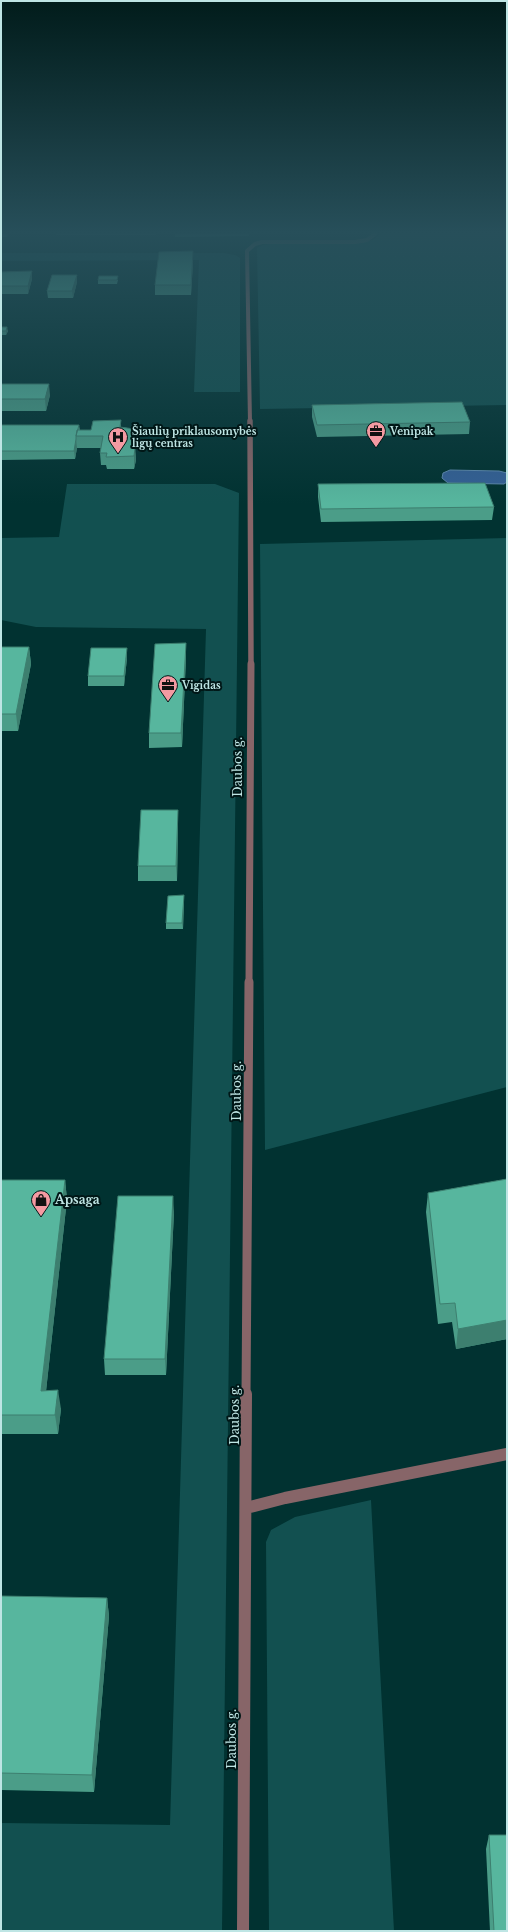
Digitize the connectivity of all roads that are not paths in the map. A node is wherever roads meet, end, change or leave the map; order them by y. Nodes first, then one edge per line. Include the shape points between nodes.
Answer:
1 (249, 324) edge
2 (507, 1454) edge
3 (246, 1508) junction
4 (243, 1931) edge

1 - 3 street, Daubos g. via 251,636
2 - 3 street
3 - 4 street, Daubos g.

